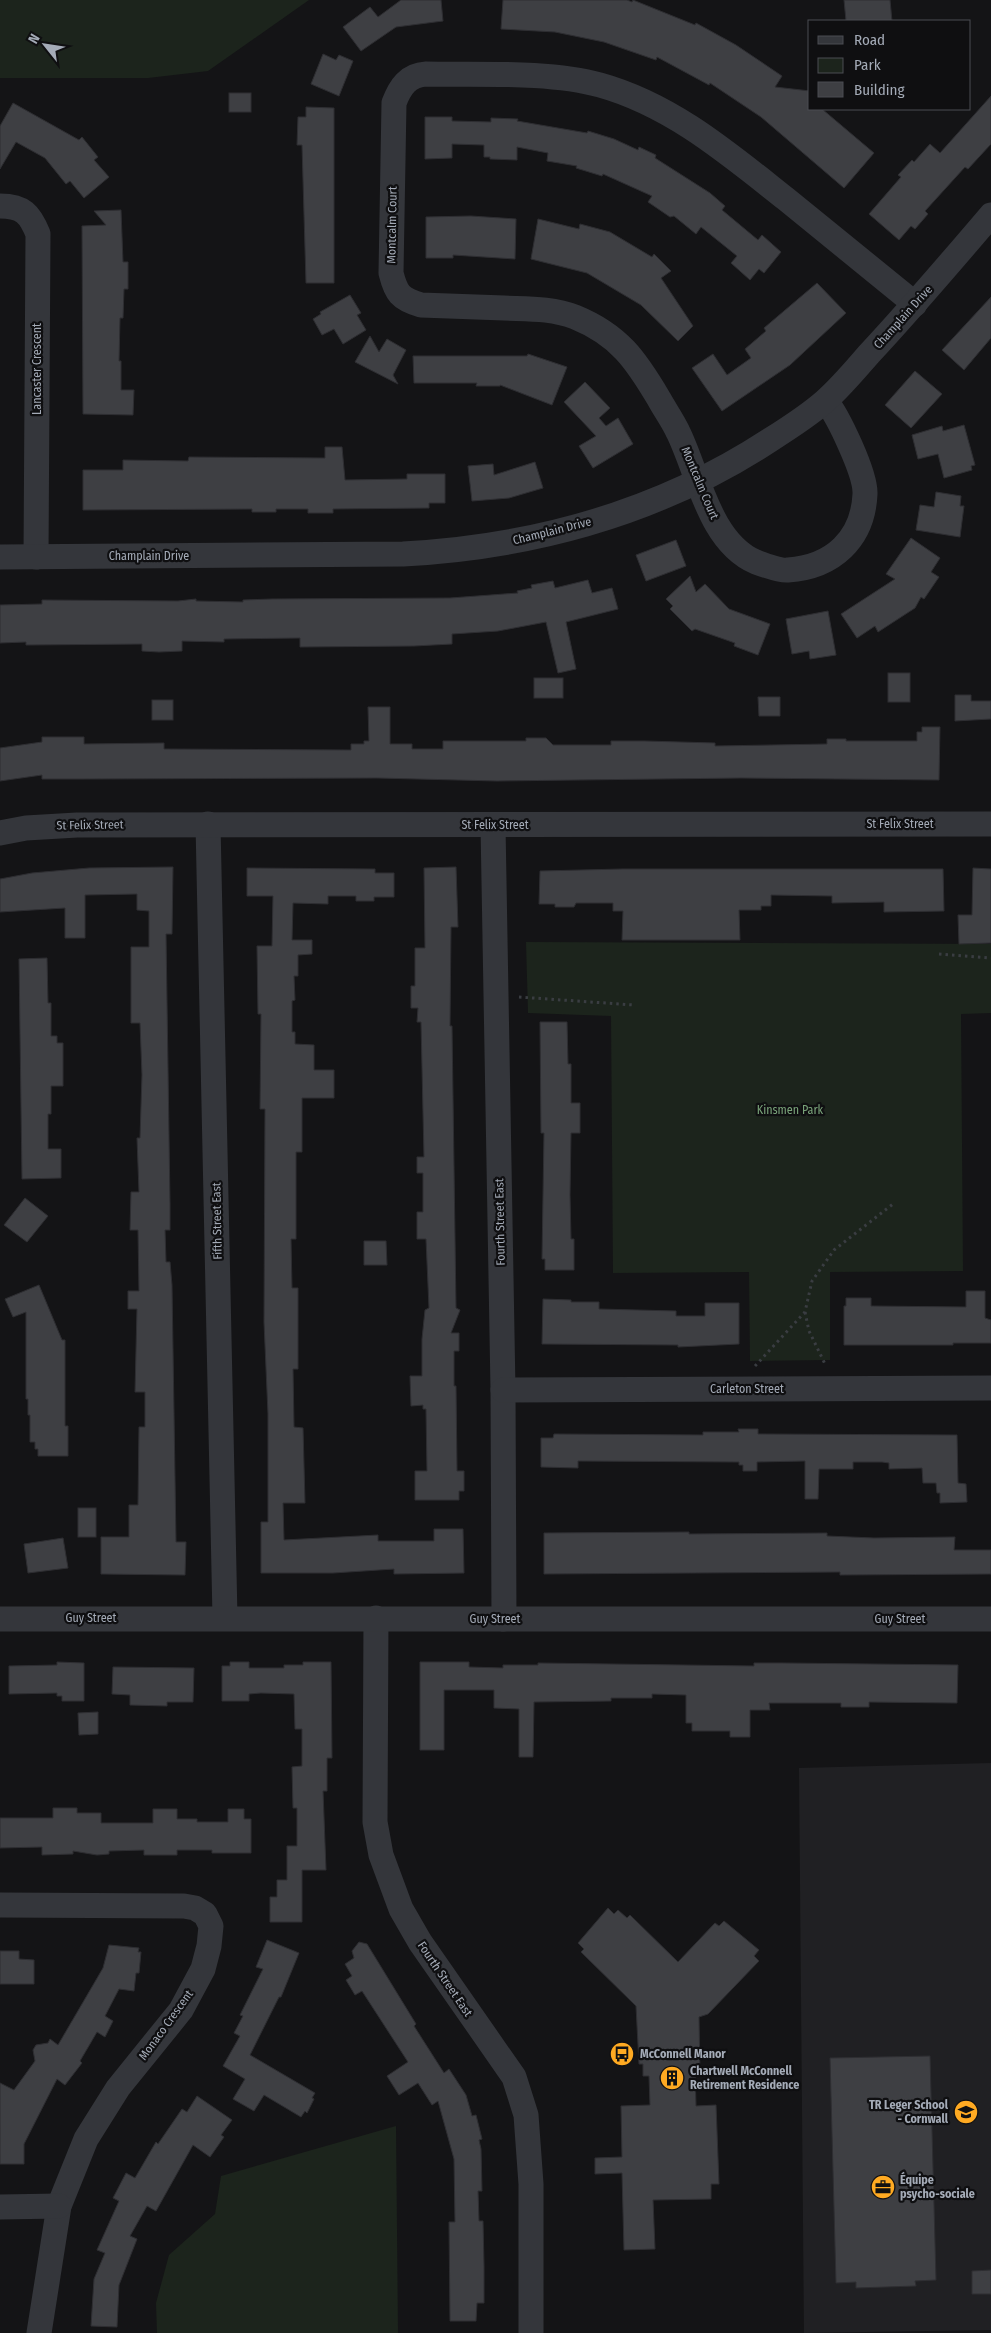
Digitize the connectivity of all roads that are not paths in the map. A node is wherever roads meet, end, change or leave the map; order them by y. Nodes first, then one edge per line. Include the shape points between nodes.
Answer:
1 (0, 206) edge
2 (991, 215) edge
3 (915, 304) junction
4 (826, 400) junction
5 (697, 483) junction
6 (36, 556) junction
7 (0, 557) edge
8 (208, 824) junction
9 (991, 824) edge
10 (493, 825) junction
11 (0, 833) edge
12 (991, 1388) edge
13 (503, 1390) junction
14 (0, 1618) edge
15 (225, 1618) junction
16 (376, 1618) junction
17 (504, 1619) junction
18 (991, 1619) edge
19 (0, 1905) edge
20 (59, 2206) junction
21 (0, 2207) edge
22 (39, 2333) edge
23 (531, 2333) edge

1 - 6 street, Lancaster Crescent via 26,212 38,234
2 - 3 street, Champlain Drive
3 - 4 street, Champlain Drive
3 - 5 street, Montcalm Court via 716,143 650,104 599,84 561,78 426,74 407,80 399,89 394,103 391,273 395,289 407,301 421,305 549,310 598,328 633,357 678,432
4 - 5 street, Champlain Drive via 798,422
4 - 5 street, Montcalm Court via 860,469 865,492 861,520 852,539 825,563 787,571 754,561 732,545 717,524
5 - 6 street, Champlain Drive via 613,516 528,539 452,551
6 - 7 street, Champlain Drive
8 - 10 street, St Felix Street
8 - 11 street, St Felix Street via 53,825
8 - 15 street, Fifth Street East
9 - 10 street, St Felix Street
10 - 13 street, Fourth Street East
12 - 13 street, Carleton Street
13 - 17 street, Fourth Street East
14 - 15 street, Guy Street
15 - 16 street, Guy Street
16 - 17 street, Guy Street
16 - 23 street, Fourth Street East via 375,1822 381,1855 401,1909 420,1942 514,2077 526,2115 531,2176
17 - 18 street, Guy Street
19 - 20 street, Monaco Crescent via 184,1906 205,1914 211,1926 206,1958 190,1996 104,2108 86,2138
20 - 21 street
20 - 22 street, Monaco Crescent

